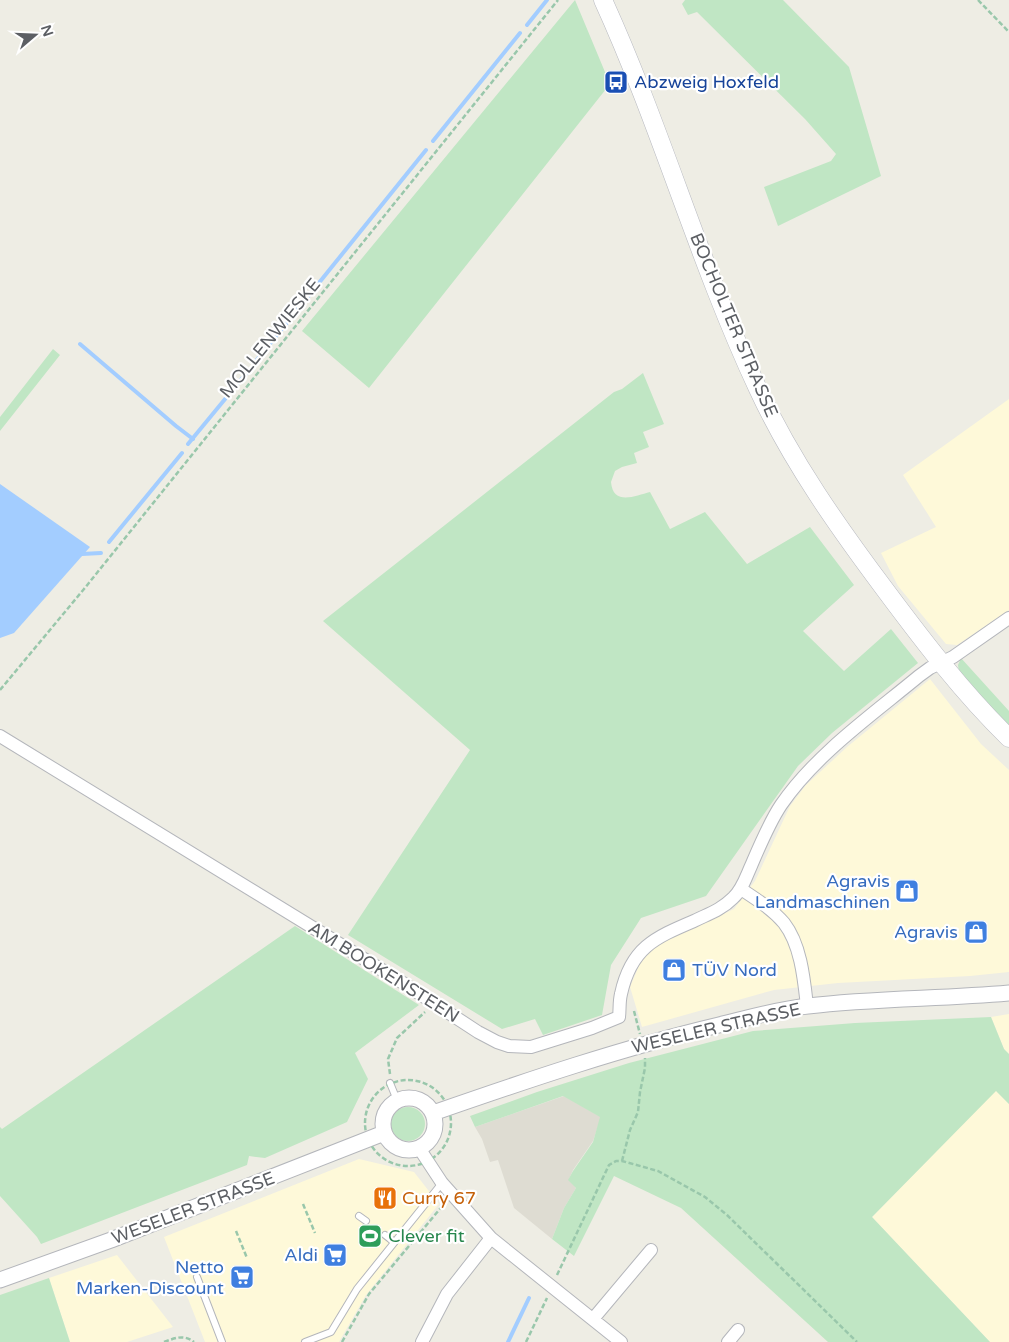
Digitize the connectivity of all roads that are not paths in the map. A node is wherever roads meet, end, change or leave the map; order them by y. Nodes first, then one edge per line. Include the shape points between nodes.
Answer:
1 (603, 0) edge
2 (1009, 618) edge
3 (941, 662) junction
4 (0, 736) edge
5 (1009, 738) edge
6 (741, 888) junction
7 (1009, 993) edge
8 (807, 1006) junction
9 (390, 1084) road end
10 (398, 1100) junction
11 (433, 1113) junction
12 (384, 1132) junction
13 (419, 1148) junction
14 (442, 1183) junction
15 (359, 1216) dead end
16 (366, 1221) dead end
17 (385, 1235) dead end
18 (491, 1238) junction
19 (394, 1242) junction
20 (651, 1250) dead end
21 (197, 1277) dead end
22 (0, 1280) edge
23 (593, 1319) junction
24 (738, 1330) dead end
25 (222, 1342) edge
26 (305, 1342) edge
27 (422, 1342) edge
28 (621, 1342) edge
29 (728, 1342) edge

1 - 3 main road, BOCHOLTER STRASSE via 734,336 773,420 827,511
2 - 3 street, AM BOOKENSTEEN
3 - 5 main road, BOCHOLTER STRASSE
3 - 6 street, AM BOOKENSTEEN via 873,714 800,780 780,807
4 - 6 street, AM BOOKENSTEEN via 478,1032 497,1042 521,1048 551,1042 619,1017 624,981 630,965 644,948 661,935 711,914 733,899
6 - 8 street via 766,905 785,924 799,954
7 - 8 street, WESELER STRASSE
8 - 11 street, WESELER STRASSE via 644,1044
9 - 10 lane
10 - 11 street via 415,1098 429,1106
10 - 12 street via 387,1110
11 - 13 street via 435,1130 432,1138
12 - 13 street via 388,1140 402,1150
12 - 22 street, WESELER STRASSE via 111,1240
13 - 14 street
14 - 18 street
14 - 19 lane
15 - 16 lane
17 - 19 lane
18 - 23 street
18 - 27 street via 447,1294
19 - 26 lane via 357,1289 331,1332
20 - 23 street
21 - 25 lane
23 - 28 street
24 - 29 street

